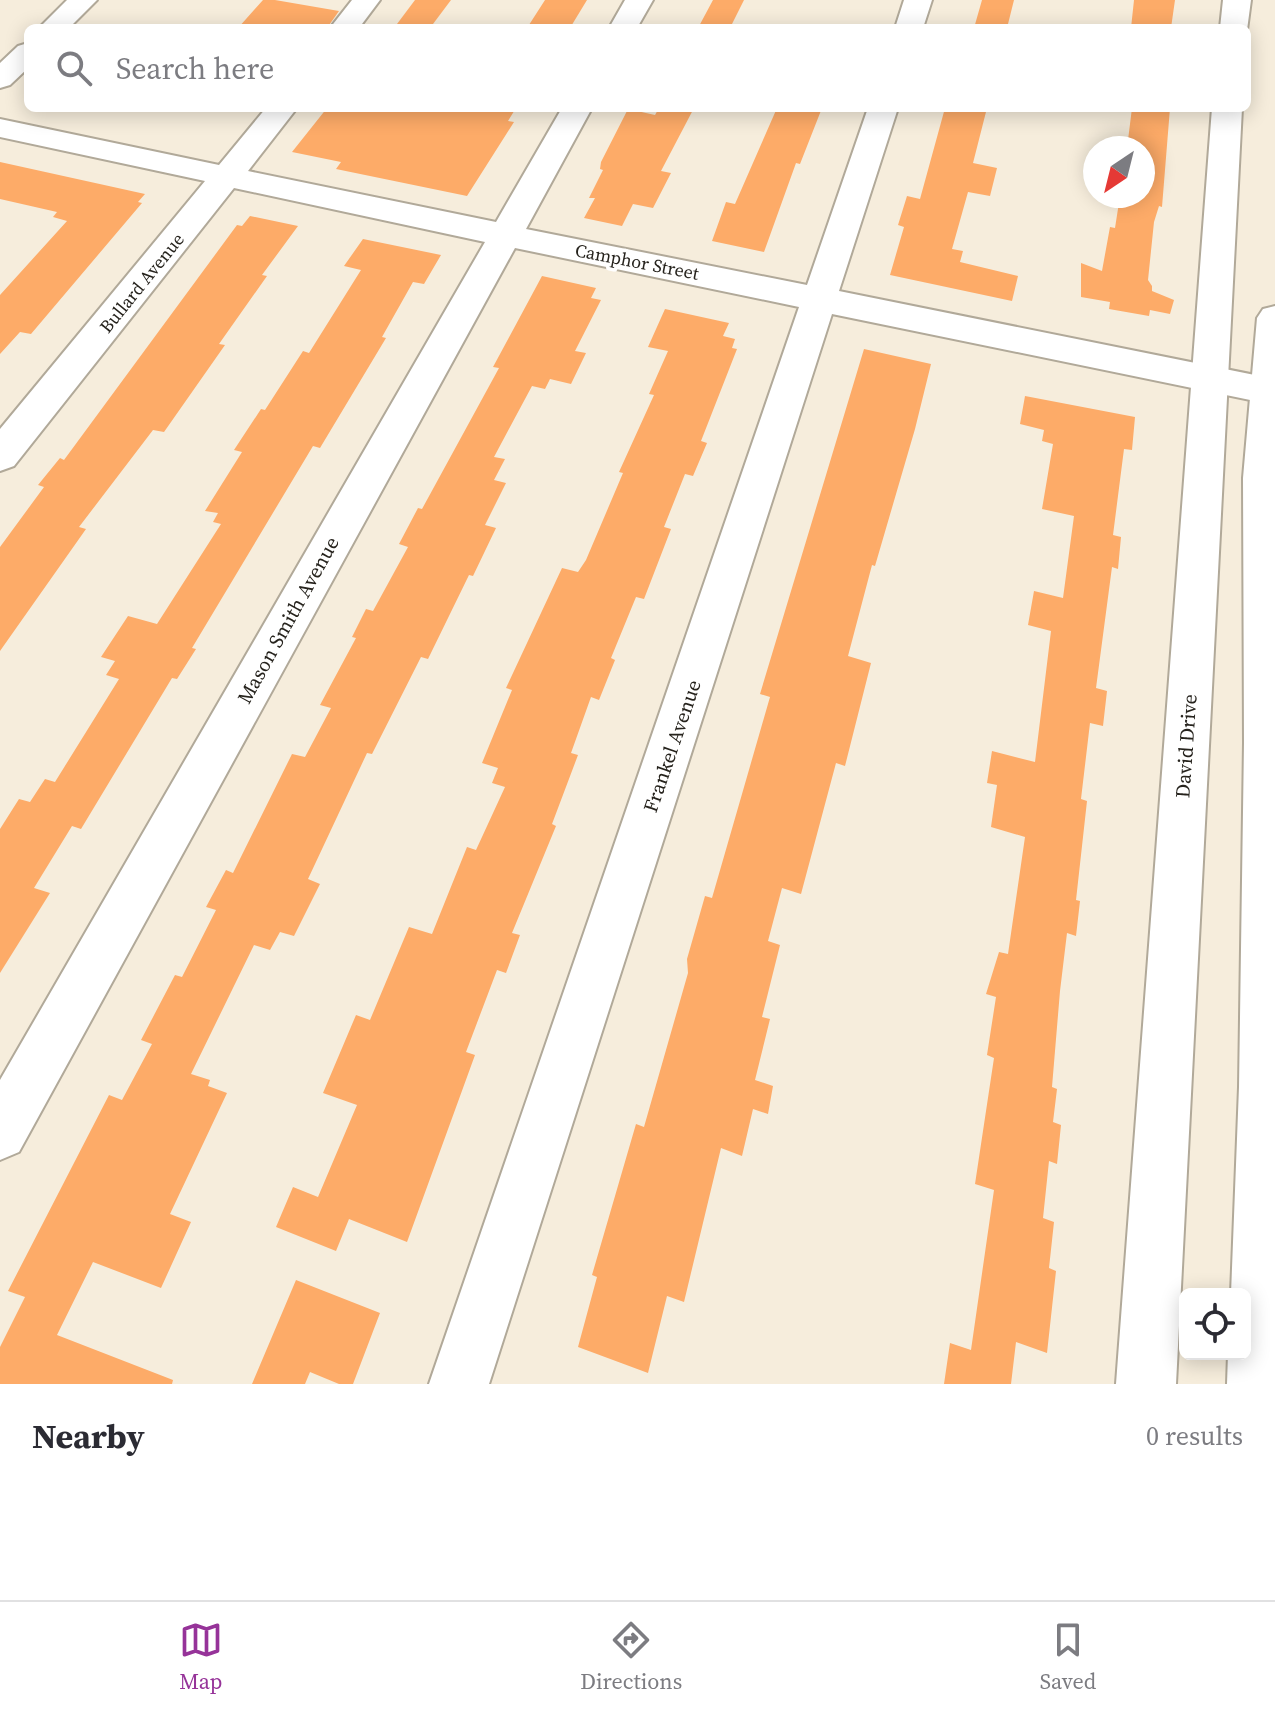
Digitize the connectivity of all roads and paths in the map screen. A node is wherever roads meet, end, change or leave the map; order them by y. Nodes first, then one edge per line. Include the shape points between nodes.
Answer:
1 (83, 0) edge
2 (366, 0) edge
3 (639, 0) edge
4 (918, 0) edge
5 (1237, 0) edge
6 (57, 24) edge
7 (347, 24) edge
8 (625, 24) edge
9 (910, 24) edge
10 (1234, 24) edge
11 (24, 56) edge
12 (0, 79) edge
13 (279, 112) edge
14 (575, 112) edge
15 (882, 112) edge
16 (1227, 112) edge
17 (0, 128) edge
18 (228, 178) junction
19 (504, 235) junction
20 (822, 299) junction
21 (1275, 318) edge
22 (1210, 378) junction
23 (1272, 391) edge
24 (0, 456) edge
25 (0, 1133) edge
26 (459, 1384) edge
27 (1146, 1384) edge
28 (1257, 1384) edge

1 - 6 street
2 - 7 street
3 - 8 street
4 - 9 street
5 - 10 street
11 - 12 street
13 - 18 street, Bullard Avenue
14 - 19 street, Mason Smith Avenue
15 - 20 street, Frankel Avenue
16 - 22 street, David Drive
17 - 18 street, Camphor Street
18 - 19 street, Camphor Street
18 - 24 street, Bullard Avenue
19 - 20 street, Camphor Street
19 - 25 street, Mason Smith Avenue
20 - 22 street, Camphor Street
20 - 26 street, Frankel Avenue
21 - 23 street
22 - 23 street, Camphor Street
22 - 27 street, David Drive
23 - 28 street via 1262,478 1266,1087

